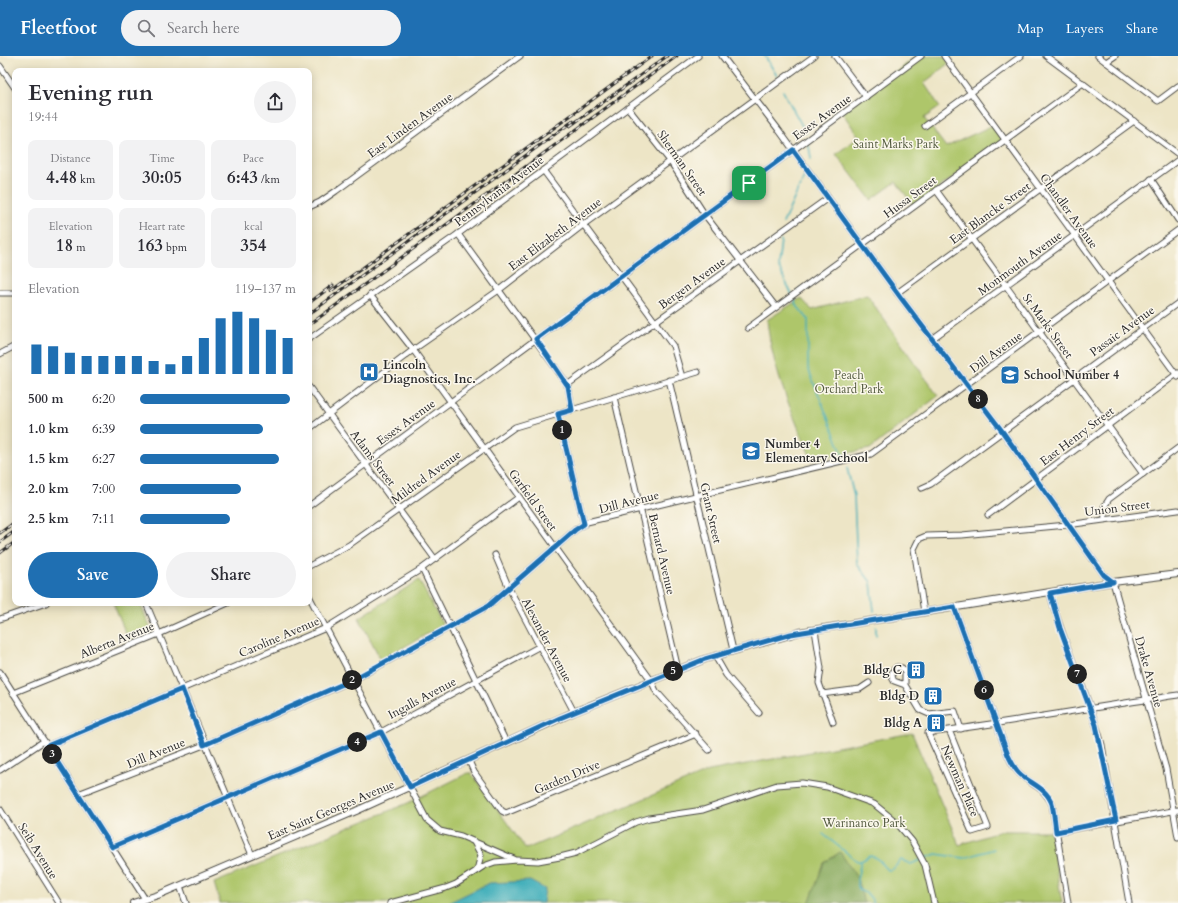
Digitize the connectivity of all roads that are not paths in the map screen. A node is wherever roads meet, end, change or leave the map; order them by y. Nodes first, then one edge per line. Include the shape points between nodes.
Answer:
1 (520, 56) edge
2 (698, 56) edge
3 (722, 56) edge
4 (814, 56) edge
5 (835, 56) edge
6 (921, 56) edge
7 (944, 56) edge
8 (1021, 56) edge
9 (1046, 56) edge
10 (1098, 56) edge
11 (1115, 56) edge
12 (1106, 62) junction
13 (0, 66) edge
14 (1083, 83) junction
15 (12, 84) edge
16 (1178, 86) edge
17 (971, 92) junction
18 (866, 97) junction
19 (756, 99) junction
20 (628, 108) junction
21 (1134, 120) junction
22 (925, 126) dead end
23 (1005, 140) junction
24 (793, 150) junction
25 (1178, 154) edge
26 (1178, 160) edge
27 (670, 162) junction
28 (543, 170) junction
29 (1152, 179) junction
30 (1041, 188) junction
31 (936, 190) junction
32 (828, 198) junction
33 (312, 205) edge
34 (705, 215) junction
35 (1178, 220) edge
36 (583, 225) junction
37 (1178, 230) edge
38 (458, 234) junction
39 (1075, 235) junction
40 (972, 238) junction
41 (862, 244) junction
42 (741, 260) junction
43 (620, 277) junction
44 (1108, 281) junction
45 (1006, 285) junction
46 (499, 290) junction
47 (0, 293) edge
48 (12, 293) edge
49 (897, 293) junction
50 (370, 295) junction
51 (1178, 303) edge
52 (776, 307) junction
53 (655, 322) junction
54 (748, 328) dead end
55 (1143, 329) junction
56 (1040, 332) junction
57 (312, 337) edge
58 (536, 339) junction
59 (932, 339) junction
60 (12, 348) edge
61 (413, 350) junction
62 (0, 354) edge
63 (698, 372) dead end
64 (1177, 375) edge
65 (682, 376) junction
66 (1074, 379) junction
67 (669, 380) junction
68 (567, 385) junction
69 (967, 385) junction
70 (312, 392) edge
71 (614, 397) junction
72 (450, 402) junction
73 (572, 410) junction
74 (558, 414) junction
75 (328, 415) junction
76 (1107, 425) junction
77 (312, 427) edge
78 (1002, 431) junction
79 (484, 448) junction
80 (1178, 448) edge
81 (365, 465) junction
82 (1143, 474) junction
83 (1035, 479) junction
84 (922, 488) dead end
85 (518, 496) junction
86 (696, 496) junction
87 (312, 504) edge
88 (399, 509) junction
89 (641, 509) junction
90 (1178, 510) edge
91 (988, 515) dead end
92 (1105, 519) junction
93 (584, 524) junction
94 (1067, 525) junction
95 (555, 547) junction
96 (495, 555) dead end
97 (435, 559) junction
98 (312, 564) edge
99 (422, 569) junction
100 (1178, 574) edge
101 (1113, 582) junction
102 (509, 588) junction
103 (1050, 593) junction
104 (312, 602) edge
105 (37, 606) edge
106 (147, 606) edge
107 (221, 606) edge
108 (954, 607) junction
109 (924, 612) junction
110 (0, 619) edge
111 (450, 627) junction
112 (326, 628) junction
113 (815, 630) junction
114 (159, 634) junction
115 (540, 646) junction
116 (733, 650) junction
117 (715, 656) junction
118 (678, 669) junction
119 (0, 672) edge
120 (354, 680) junction
121 (651, 680) junction
122 (476, 681) junction
123 (870, 683) dead end
124 (905, 685) dead end
125 (182, 689) junction
126 (13, 693) junction
127 (822, 694) junction
128 (1178, 694) edge
129 (1146, 700) junction
130 (1090, 709) junction
131 (574, 712) junction
132 (759, 713) dead end
133 (833, 722) dead end
134 (996, 724) junction
135 (961, 729) junction
136 (949, 730) junction
137 (381, 732) junction
138 (696, 734) junction
139 (506, 742) junction
140 (46, 743) junction
141 (204, 745) junction
142 (710, 750) dead end
143 (469, 761) junction
144 (0, 770) edge
145 (410, 787) junction
146 (78, 794) junction
147 (228, 798) junction
148 (0, 809) edge
149 (1176, 810) edge
150 (1116, 820) junction
151 (1056, 832) junction
152 (1178, 837) edge
153 (474, 842) junction
154 (112, 847) junction
155 (252, 856) junction
156 (517, 860) junction
157 (477, 871) junction
158 (180, 886) junction
159 (145, 899) junction
160 (59, 903) edge
161 (134, 903) edge
162 (186, 903) edge
163 (390, 903) edge
164 (934, 903) edge
165 (1068, 903) edge
166 (1129, 903) edge

1 - 33 street, East Linden Avenue via 331,195
2 - 20 street, Pennsylvania Avenue
3 - 19 street
4 - 19 street, East Elizabeth Avenue
5 - 18 street
6 - 18 street, Essex Avenue
7 - 17 street, Chandler Avenue
8 - 17 street
9 - 14 street
10 - 12 street
11 - 12 street
12 - 16 street via 1158,101
13 - 15 street
14 - 21 street
14 - 23 street, Hussa Street
17 - 22 street
17 - 23 street, Chandler Avenue
18 - 24 street, Essex Avenue
19 - 24 street
19 - 27 street, East Elizabeth Avenue
20 - 27 street, Sherman Street
20 - 28 street, Pennsylvania Avenue
21 - 25 street
21 - 30 street, East Blancke Street
23 - 30 street, Chandler Avenue
23 - 31 street, Hussa Street
24 - 32 street
24 - 34 street, Essex Avenue
26 - 29 street, Monmouth Avenue
27 - 34 street, Sherman Street
27 - 36 street, East Elizabeth Avenue
28 - 36 street
28 - 38 street, Pennsylvania Avenue
29 - 35 street
29 - 39 street, Monmouth Avenue
30 - 39 street, Chandler Avenue
30 - 40 street, East Blancke Street
31 - 40 street, St Marks Street
31 - 41 street, Hussa Street
32 - 41 street
32 - 42 street, Bergen Avenue
34 - 42 street, Sherman Street
34 - 43 street, Essex Avenue
36 - 43 street
36 - 46 street, East Elizabeth Avenue
37 - 44 street, Dill Avenue
38 - 46 street
38 - 50 street, Pennsylvania Avenue
39 - 44 street, Chandler Avenue
39 - 45 street, Monmouth Avenue
40 - 45 street, St Marks Street
40 - 49 street, East Blancke Street
41 - 49 street
41 - 52 street, Hussa Street
42 - 52 street, Sherman Street
42 - 53 street, Bergen Avenue
43 - 53 street
43 - 58 street, Essex Avenue
44 - 55 street, Chandler Avenue
44 - 56 street, Dill Avenue
45 - 56 street, St Marks Street
45 - 59 street, Monmouth Avenue
46 - 58 street
46 - 61 street, East Elizabeth Avenue
47 - 48 street
49 - 59 street
50 - 57 street, Pennsylvania Avenue
50 - 61 street, Garfield Street
51 - 55 street, Passaic Avenue
52 - 54 street, Hussa Street
53 - 65 street via 673,346
53 - 68 street, Bergen Avenue
55 - 64 street, Chandler Avenue
55 - 66 street, Passaic Avenue
56 - 66 street, St Marks Street
56 - 69 street, Dill Avenue
58 - 68 street
58 - 72 street, Essex Avenue
59 - 69 street
60 - 62 street
61 - 72 street, Garfield Street
61 - 75 street, East Elizabeth Avenue
63 - 65 street
64 - 76 street, East Henry Street
65 - 67 street
66 - 76 street, St Marks Street
66 - 78 street, Passaic Avenue
67 - 71 street
67 - 86 street, Grant Street
68 - 73 street
69 - 78 street
69 - 86 street, Dill Avenue via 871,454
70 - 75 street, Adams Street
71 - 73 street
71 - 89 street, Bernard Avenue
72 - 79 street, Garfield Street
72 - 81 street, Essex Avenue
73 - 74 street, Mildred Avenue
74 - 79 street, Mildred Avenue via 515,426
74 - 93 street
75 - 77 street, East Elizabeth Avenue
75 - 81 street, Adams Street
76 - 82 street, St Marks Street
76 - 83 street, East Henry Street
78 - 83 street
78 - 84 street, Passaic Avenue
79 - 85 street, Garfield Street
79 - 88 street, Mildred Avenue
80 - 82 street
81 - 87 street, Essex Avenue
81 - 88 street, Adams Street
82 - 92 street via 1107,501 1104,507
83 - 91 street, East Henry Street
83 - 94 street
85 - 95 street, Garfield Street
85 - 97 street, Caroline Avenue
86 - 89 street, Dill Avenue
86 - 116 street, Grant Street
88 - 97 street, Adams Street
88 - 98 street, Mildred Avenue via 349,545
89 - 93 street, Dill Avenue
89 - 118 street, Bernard Avenue
90 - 92 street, Union Street
92 - 94 street, Union Street
93 - 95 street, Dill Avenue
94 - 101 street via 1104,575
94 - 109 street, Union Street via 922,537 915,545
95 - 102 street, Dill Avenue
95 - 121 street, Garfield Street
96 - 102 street, Alexander Avenue
97 - 99 street, Caroline Avenue
99 - 111 street
99 - 112 street, Caroline Avenue
100 - 101 main road, East Saint Georges Avenue
101 - 103 main road, East Saint Georges Avenue
101 - 129 street, Drake Avenue
102 - 111 street, Dill Avenue via 488,606
102 - 115 street, Alexander Avenue
103 - 108 main road, East Saint Georges Avenue
103 - 130 street
104 - 112 street
105 - 110 street
106 - 114 street
107 - 114 street, Alberta Avenue
108 - 109 main road, East Saint Georges Avenue
108 - 134 street
109 - 113 main road, East Saint Georges Avenue
111 - 120 street, Dill Avenue
111 - 122 street
112 - 120 street
112 - 125 street, Caroline Avenue
113 - 116 main road, East Saint Georges Avenue
113 - 127 street
114 - 125 street
114 - 126 street, Alberta Avenue
115 - 122 street, Ingalls Avenue
115 - 131 street, Alexander Avenue
116 - 117 main road, East Saint Georges Avenue
117 - 118 main road, East Saint Georges Avenue
117 - 132 street via 726,675
118 - 121 main road, East Saint Georges Avenue
119 - 126 street
120 - 137 street
120 - 141 street, Dill Avenue
121 - 131 main road, East Saint Georges Avenue
121 - 138 street, Garfield Street via 656,691
122 - 137 street, Ingalls Avenue
122 - 139 street
123 - 127 street via 860,689
124 - 135 street via 920,710 929,714 955,711
125 - 140 street, Caroline Avenue
125 - 141 street
126 - 140 street
127 - 133 street
128 - 129 street, Newman Place
129 - 130 street, Newman Place
129 - 149 street, Drake Avenue
130 - 134 street, Newman Place
130 - 150 street via 1102,745
131 - 139 main road, East Saint Georges Avenue
134 - 135 street, Newman Place
134 - 151 street via 1015,769 1020,775 1037,784 1052,804
135 - 136 street, Newman Place
136 - 136 street, Newman Place via 928,733 972,832 988,827
137 - 145 street
137 - 147 street, Ingalls Avenue
138 - 142 street, Garfield Street
138 - 143 street, Garden Drive via 506,812 502,811
139 - 143 main road, East Saint Georges Avenue
140 - 144 street, Caroline Avenue
140 - 146 street
141 - 146 street, Dill Avenue
141 - 147 street
143 - 145 main road, East Saint Georges Avenue
145 - 153 street via 433,826 440,831
145 - 155 main road, East Saint Georges Avenue
146 - 154 street
147 - 154 street, Ingalls Avenue
147 - 155 street
148 - 160 street, Seib Avenue
149 - 150 street
149 - 152 street, Drake Avenue
150 - 151 street
150 - 166 street
151 - 165 street
153 - 156 street
153 - 157 street via 481,855
154 - 159 street
155 - 158 main road, East Saint Georges Avenue
156 - 157 street via 494,862
156 - 164 street via 538,861 576,853 636,822 703,810 777,785 802,783 827,787 874,804 895,821 912,841 925,865
157 - 163 street via 446,888
158 - 159 main road, East Saint Georges Avenue
158 - 162 street
159 - 161 main road, East Saint Georges Avenue

